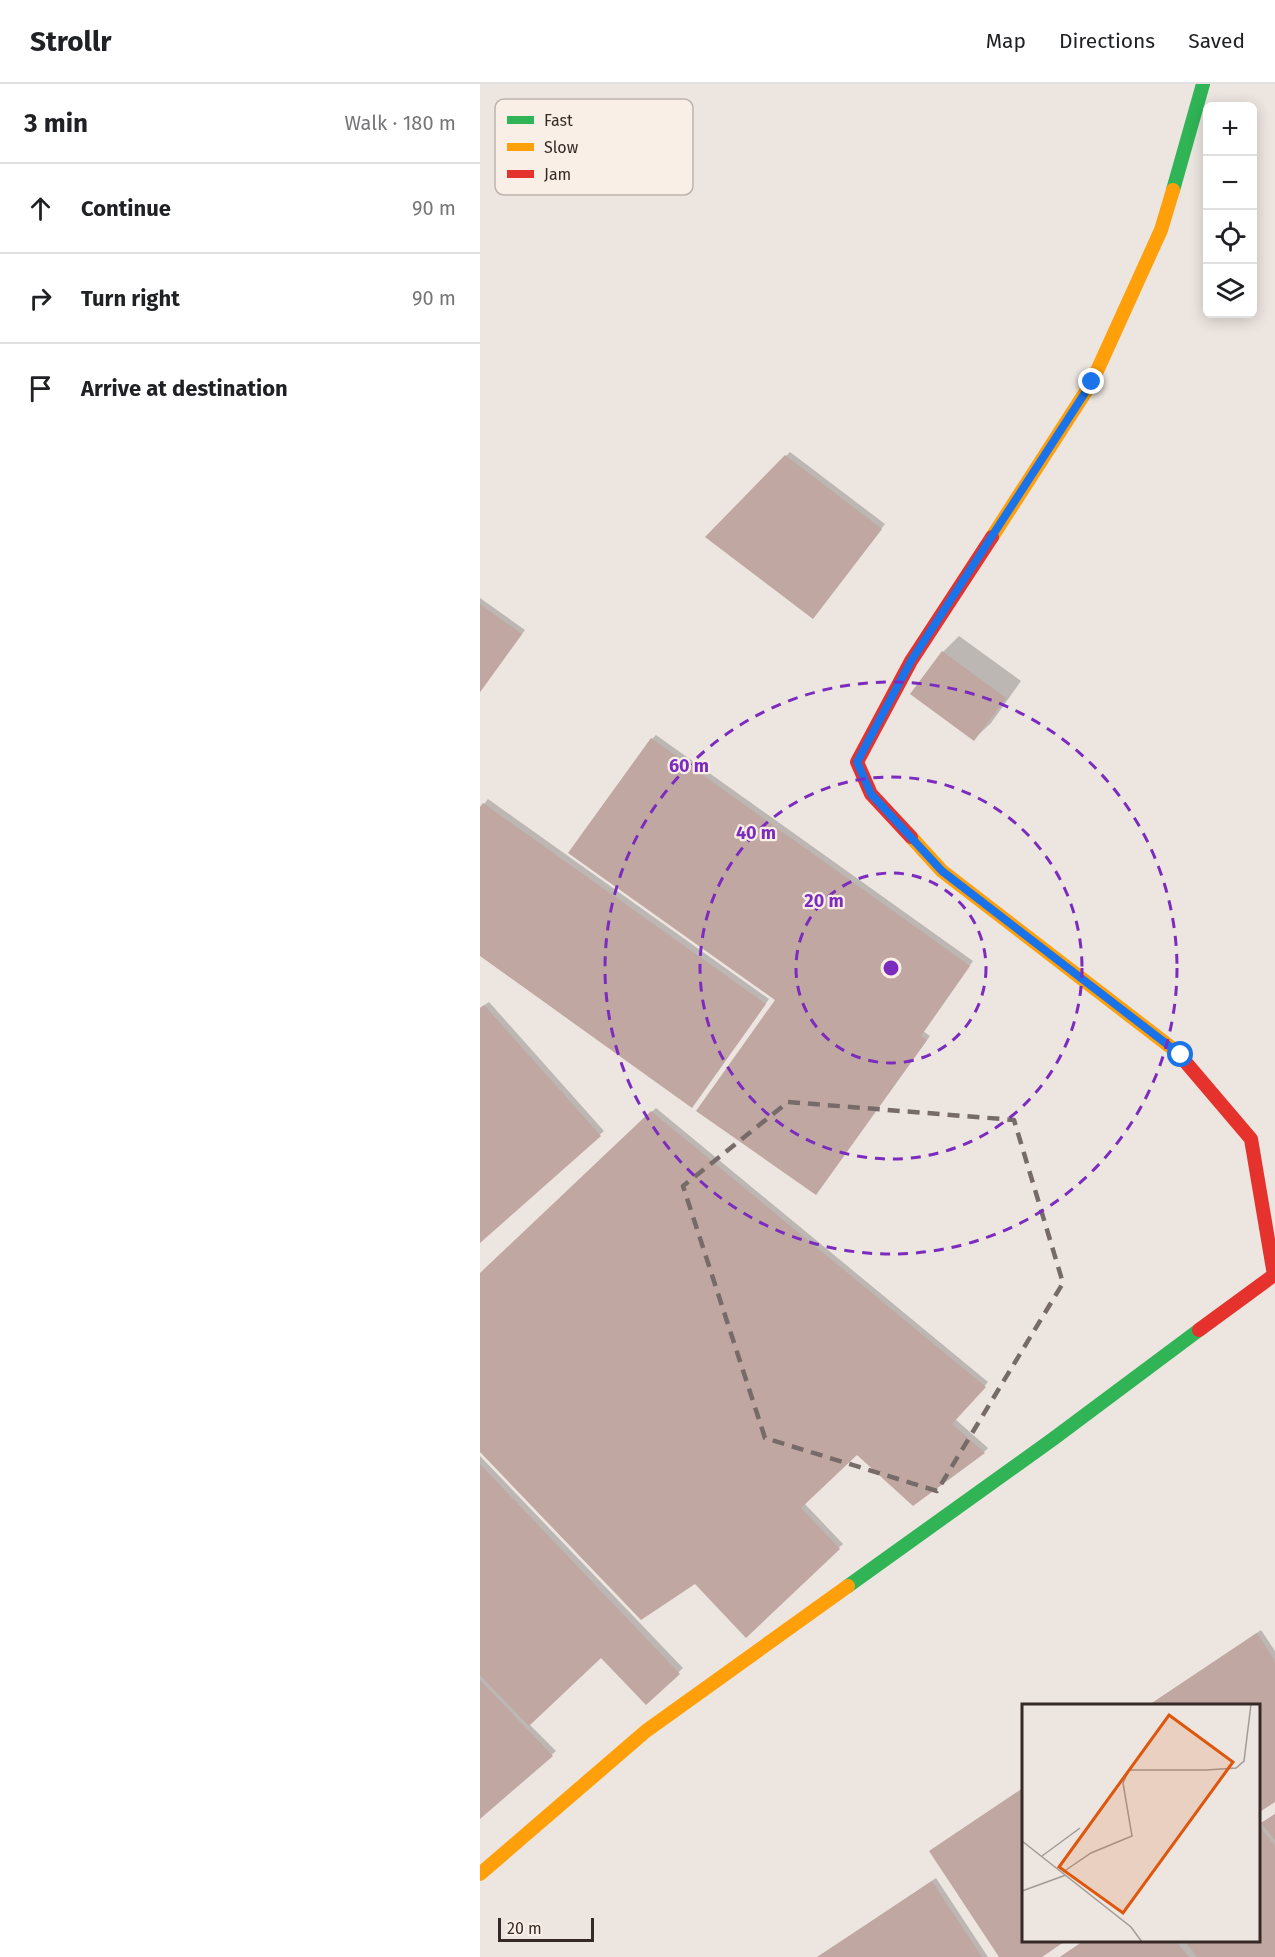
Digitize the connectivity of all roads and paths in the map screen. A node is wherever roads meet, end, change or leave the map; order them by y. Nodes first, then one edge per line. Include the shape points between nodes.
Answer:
1 (1203, 84) edge
2 (480, 1874) edge

1 - 2 street via 1161,230 1092,382 911,661 857,762 871,794 942,871 1181,1055 1251,1138 1274,1275 646,1731

